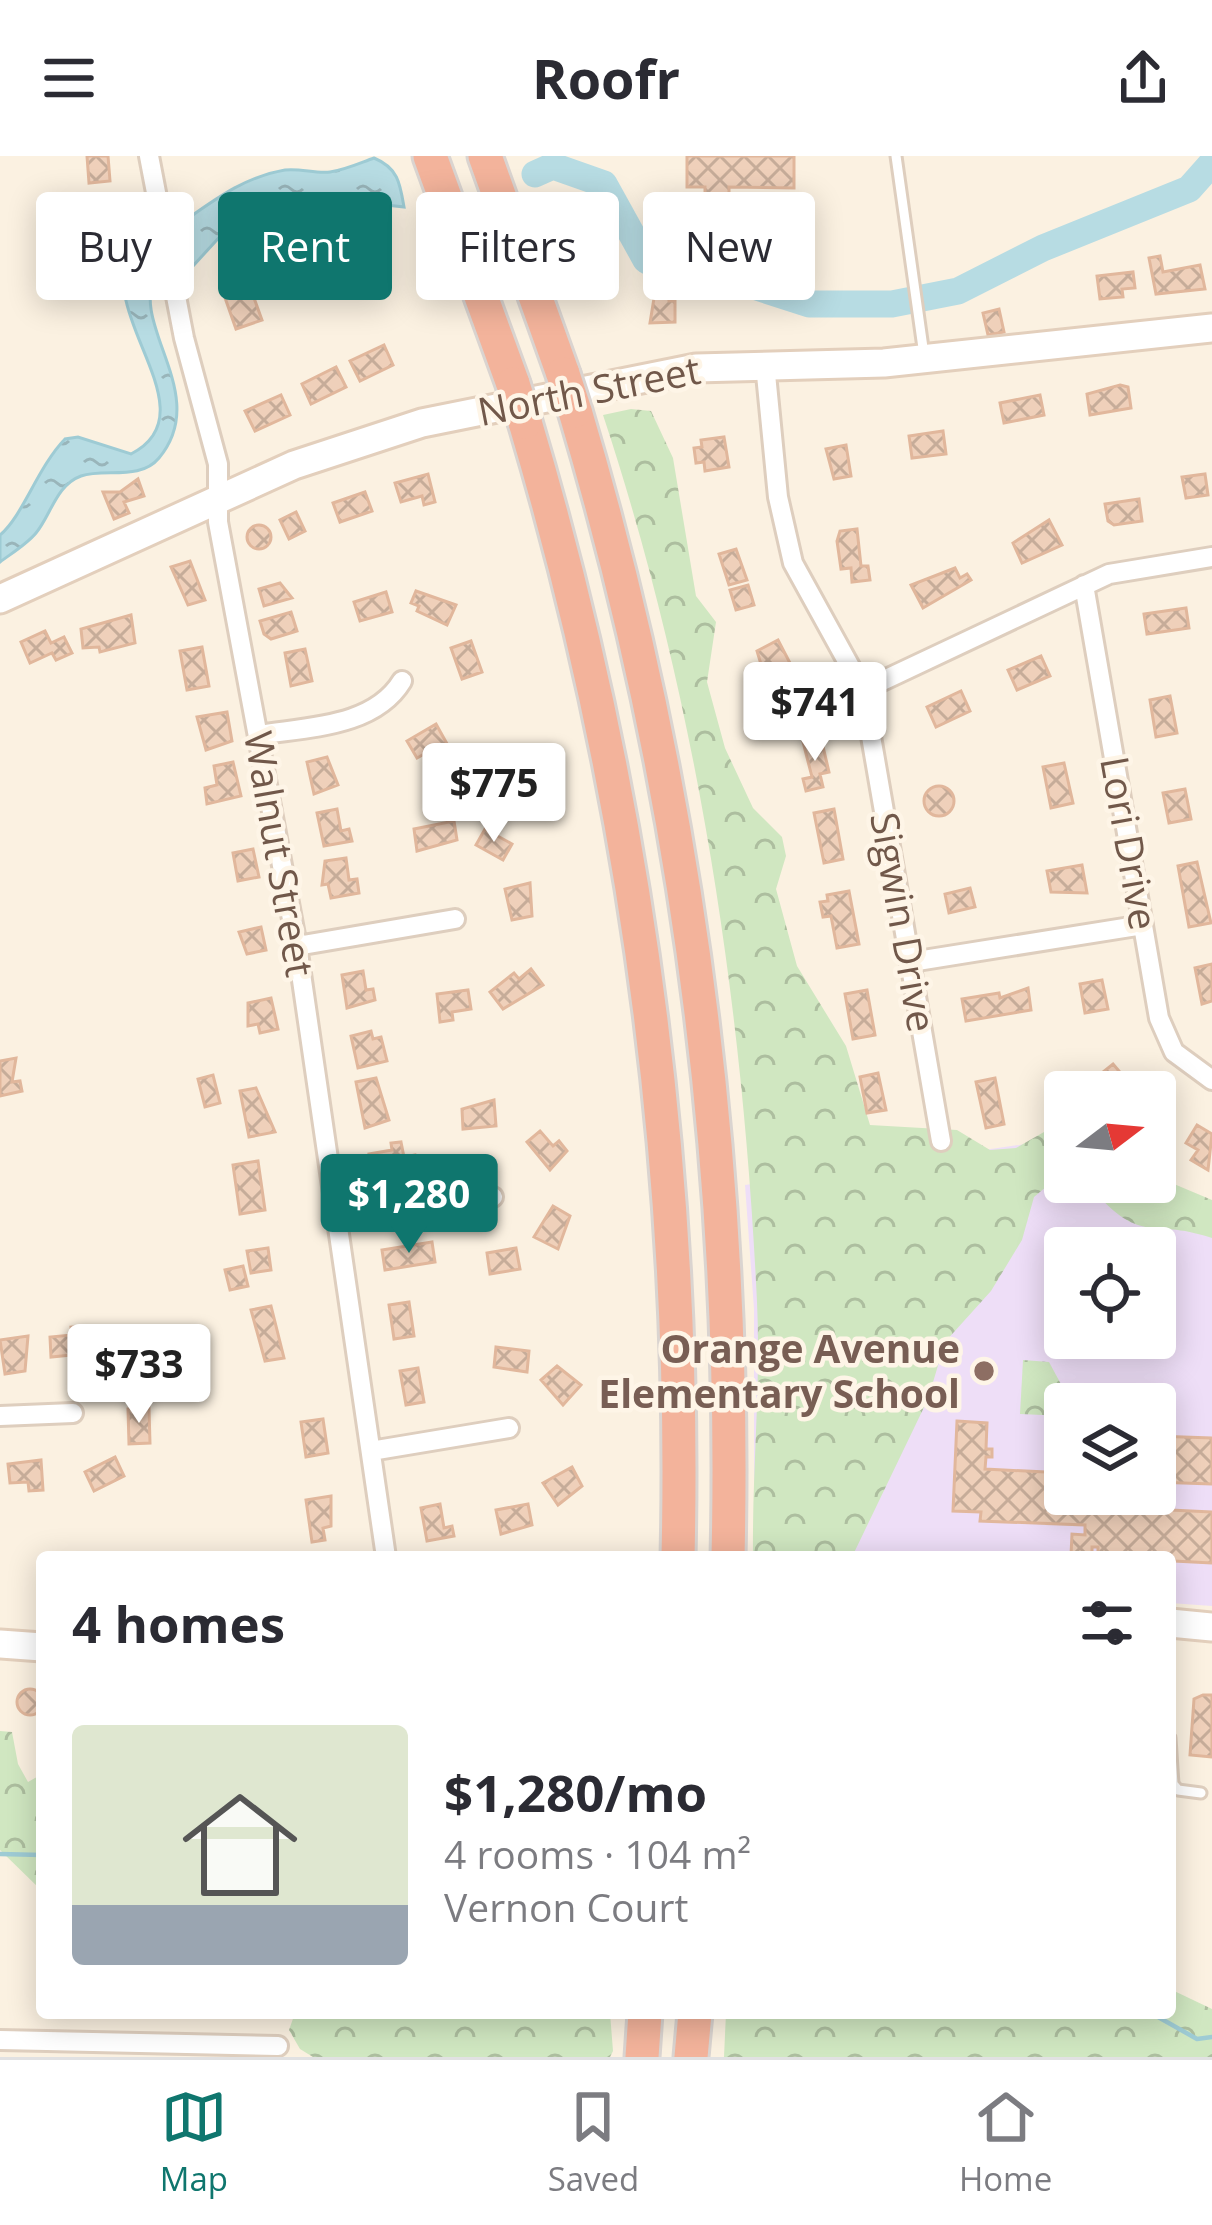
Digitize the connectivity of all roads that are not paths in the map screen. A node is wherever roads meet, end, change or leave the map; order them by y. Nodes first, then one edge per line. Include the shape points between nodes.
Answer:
1 (149, 156) edge
2 (430, 156) edge
3 (485, 156) edge
4 (896, 156) edge
5 (1212, 328) edge
6 (925, 360) junction
7 (765, 364) junction
8 (219, 501) junction
9 (1212, 557) edge
10 (1084, 585) junction
11 (0, 598) edge
12 (402, 681) dead end
13 (863, 690) junction
14 (259, 735) junction
15 (455, 919) dead end
16 (1143, 925) junction
17 (297, 946) junction
18 (910, 962) junction
19 (1212, 1080) edge
20 (940, 1141) dead end
21 (493, 1197) dead end
22 (337, 1221) junction
23 (73, 1414) dead end
24 (0, 1416) edge
25 (509, 1428) dead end
26 (371, 1451) junction
27 (385, 1551) edge
28 (678, 1551) edge
29 (728, 1551) edge
30 (1176, 1624) edge
31 (1212, 1627) edge
32 (0, 1644) edge
33 (36, 1647) edge
34 (1176, 1788) edge
35 (1201, 1792) dead end
36 (645, 2019) edge
37 (695, 2019) edge
38 (0, 2040) edge
39 (278, 2046) dead end
40 (642, 2057) edge
41 (692, 2057) edge

1 - 8 street, Walnut Street via 218,464
2 - 28 highway, bridge via 525,422 596,688 647,972 674,1258
3 - 29 highway, bridge via 563,374 647,688 700,989 723,1232
4 - 6 lane
5 - 6 main road, North Street
6 - 7 main road, North Street
7 - 8 main road, North Street via 696,368 422,423 294,465
7 - 13 street, Sigwin Drive via 793,563
8 - 11 main road, North Street
8 - 14 street, Walnut Street
9 - 10 street via 1150,563
10 - 13 street
10 - 16 street, Lori Drive
12 - 14 street via 367,715
13 - 18 street, Sigwin Drive
14 - 17 street, Walnut Street
15 - 17 street
16 - 18 street
16 - 19 street, Lori Drive via 1167,1042
17 - 22 street, Walnut Street
18 - 20 street, Sigwin Drive
21 - 22 street
22 - 26 street, Walnut Street
23 - 24 street
25 - 26 street
26 - 27 street, Walnut Street
30 - 31 main road
32 - 33 main road
34 - 35 lane
36 - 40 highway
37 - 41 highway
38 - 39 street

